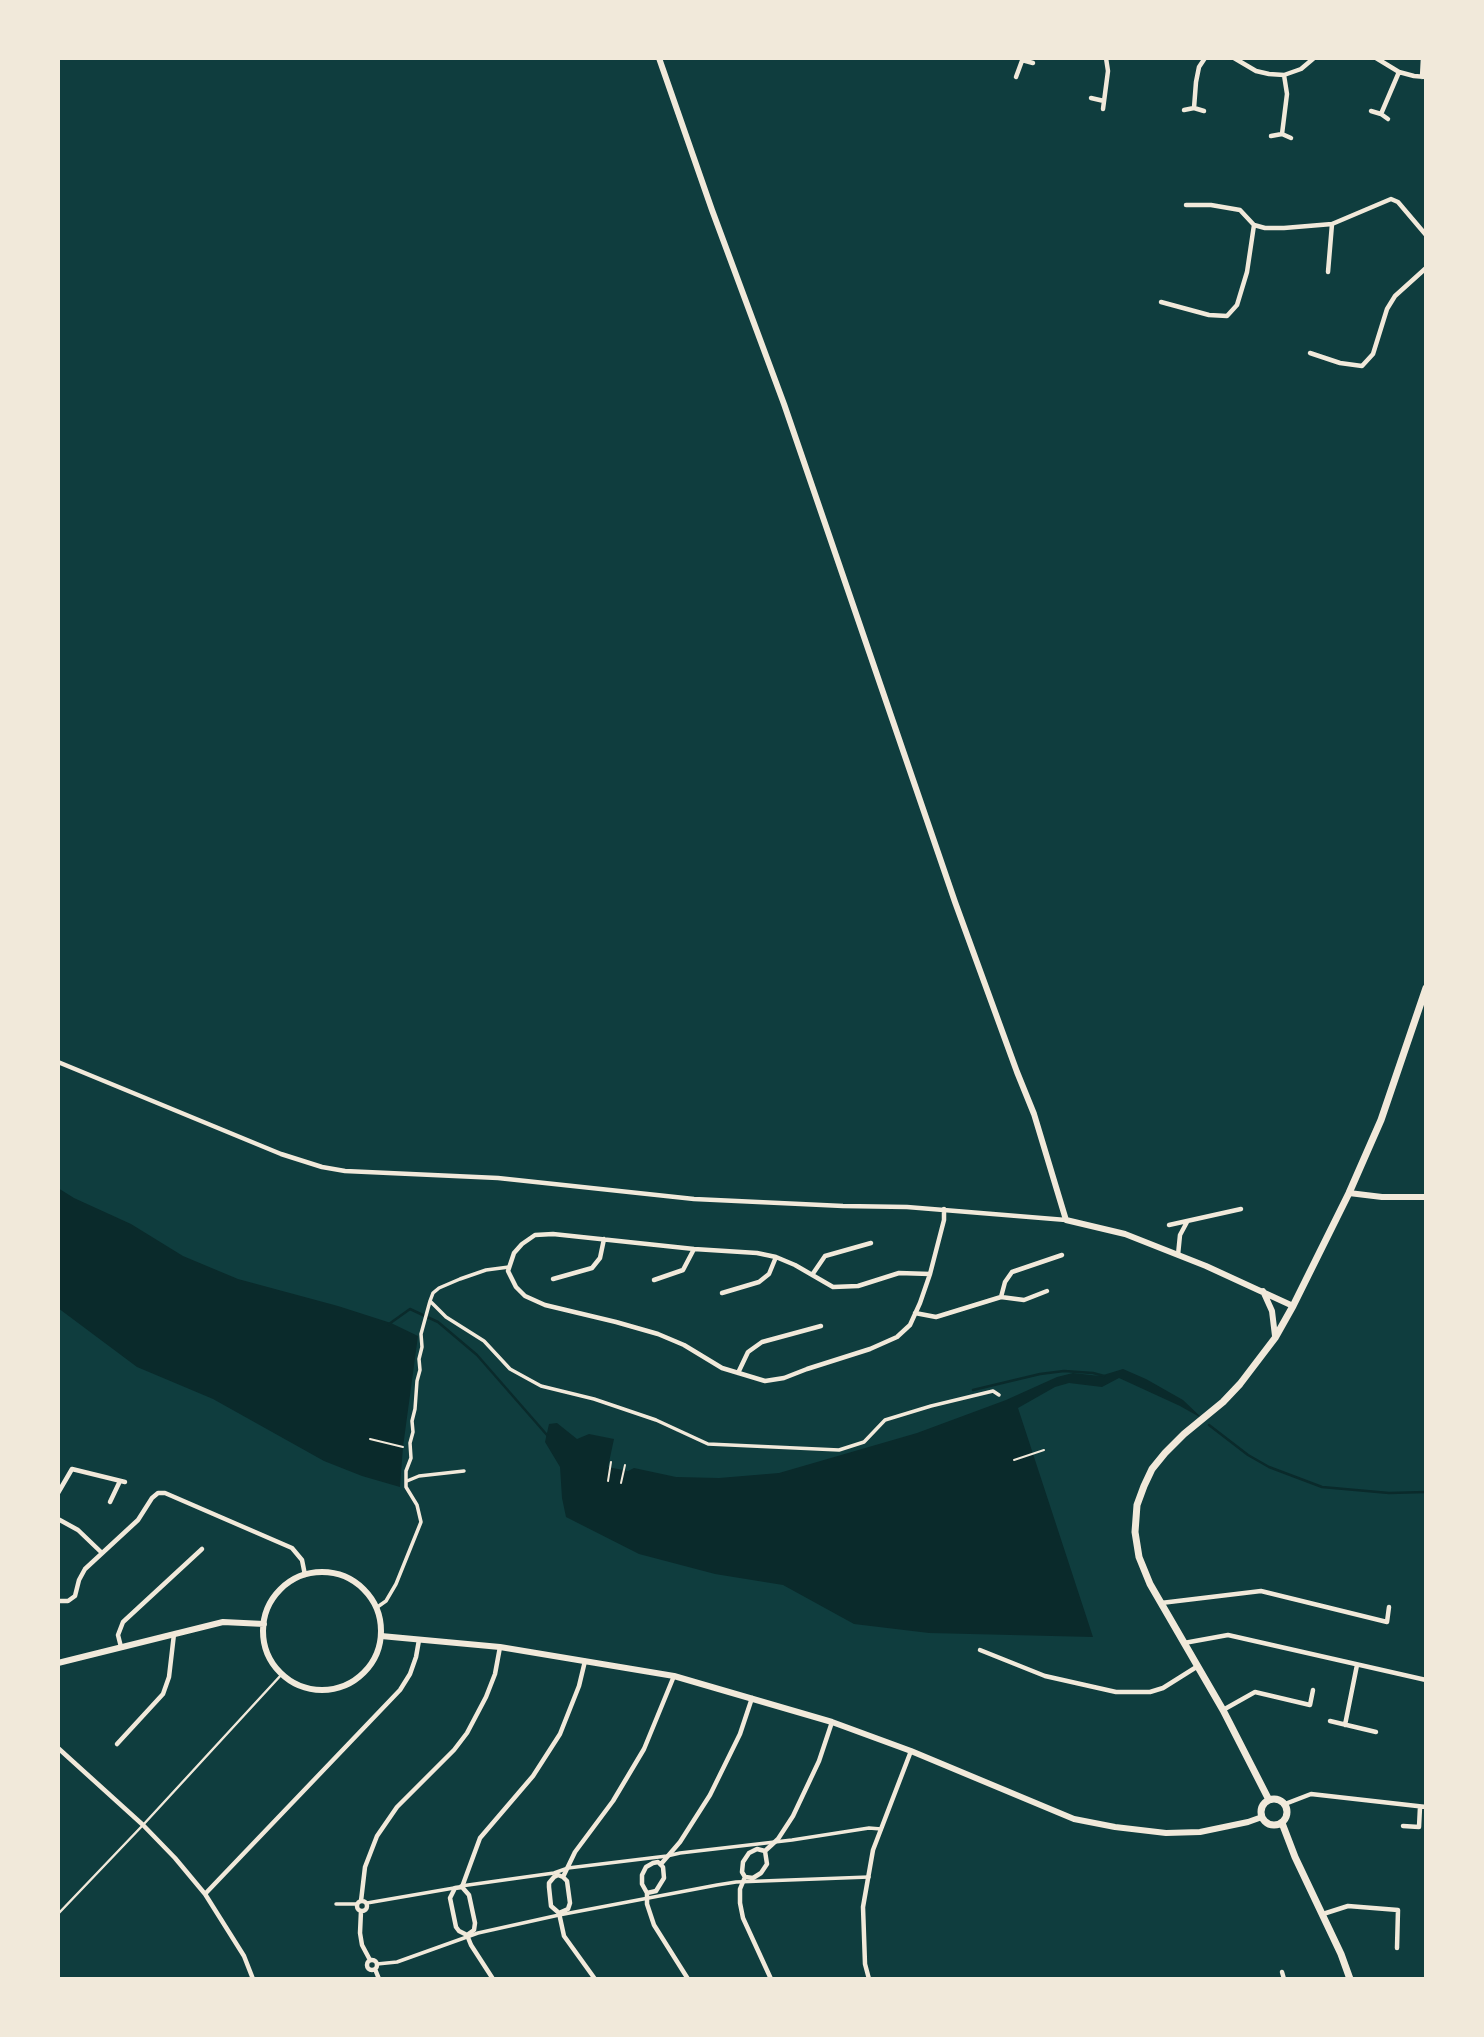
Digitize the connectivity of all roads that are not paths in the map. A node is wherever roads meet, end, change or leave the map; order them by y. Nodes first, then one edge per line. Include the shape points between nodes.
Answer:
1 (659, 58) edge
2 (1106, 58) edge
3 (1205, 58) edge
4 (1234, 58) edge
5 (1314, 58) edge
6 (1376, 58) edge
7 (1423, 58) edge
8 (1022, 59) edge
9 (1033, 63) dead end
10 (1399, 72) junction
11 (1284, 75) junction
12 (1016, 77) dead end
13 (1424, 77) edge
14 (1091, 98) dead end
15 (1104, 101) junction
16 (1194, 108) junction
17 (1102, 109) dead end
18 (1184, 110) dead end
19 (1204, 111) dead end
20 (1371, 111) dead end
21 (1381, 114) junction
22 (1388, 119) dead end
23 (1282, 134) junction
24 (1271, 136) dead end
25 (1291, 138) dead end
26 (1186, 205) dead end
27 (1332, 224) junction
28 (1254, 225) junction
29 (1425, 231) edge
30 (1426, 268) edge
31 (1328, 272) dead end
32 (1161, 302) dead end
33 (1310, 353) dead end
34 (1426, 988) edge
35 (58, 1062) edge
36 (1349, 1193) junction
37 (1426, 1197) edge
38 (944, 1209) junction
39 (1241, 1209) dead end
40 (1066, 1220) junction
41 (1188, 1221) junction
42 (1169, 1225) dead end
43 (604, 1239) junction
44 (871, 1243) dead end
45 (694, 1250) junction
46 (1062, 1255) dead end
47 (1178, 1255) junction
48 (776, 1257) junction
49 (509, 1267) junction
50 (930, 1274) junction
51 (812, 1275) junction
52 (553, 1279) dead end
53 (654, 1280) dead end
54 (1047, 1291) dead end
55 (1263, 1292) junction
56 (722, 1293) dead end
57 (1001, 1297) junction
58 (429, 1301) junction
59 (1293, 1306) junction
60 (915, 1313) junction
61 (821, 1326) dead end
62 (1275, 1338) junction
63 (737, 1373) junction
64 (999, 1395) dead end
65 (464, 1471) dead end
66 (407, 1480) junction
67 (58, 1493) edge
68 (110, 1502) dead end
69 (58, 1519) edge
70 (202, 1549) dead end
71 (102, 1553) junction
72 (305, 1575) junction
73 (58, 1601) edge
74 (1160, 1603) junction
75 (1389, 1607) dead end
76 (376, 1608) junction
77 (264, 1624) junction
78 (174, 1633) junction
79 (381, 1636) junction
80 (419, 1640) junction
81 (1184, 1643) junction
82 (500, 1647) junction
83 (122, 1648) junction
84 (980, 1650) dead end
85 (585, 1660) junction
86 (58, 1663) edge
87 (1357, 1665) junction
88 (1198, 1666) junction
89 (282, 1674) junction
90 (674, 1676) junction
91 (1426, 1680) edge
92 (1313, 1690) dead end
93 (752, 1698) junction
94 (1223, 1710) junction
95 (1330, 1721) dead end
96 (832, 1722) junction
97 (1345, 1725) junction
98 (1376, 1732) dead end
99 (117, 1744) dead end
100 (58, 1748) edge
101 (911, 1751) junction
102 (1269, 1800) junction
103 (1285, 1804) junction
104 (1423, 1807) edge
105 (1262, 1817) junction
106 (1282, 1823) junction
107 (143, 1825) junction
108 (1402, 1826) dead end
109 (881, 1829) junction
110 (775, 1841) junction
111 (765, 1851) junction
112 (667, 1856) junction
113 (661, 1864) junction
114 (568, 1868) junction
115 (564, 1877) junction
116 (746, 1877) junction
117 (869, 1877) junction
118 (742, 1883) junction
119 (462, 1886) junction
120 (205, 1894) junction
121 (647, 1896) junction
122 (362, 1903) junction
123 (336, 1904) dead end
124 (361, 1910) junction
125 (58, 1914) edge
126 (559, 1914) junction
127 (1322, 1914) junction
128 (467, 1936) junction
129 (1397, 1948) dead end
130 (376, 1967) junction
131 (1282, 1972) dead end
132 (253, 1979) edge
133 (379, 1979) edge
134 (494, 1979) edge
135 (595, 1979) edge
136 (688, 1979) edge
137 (771, 1979) edge
138 (869, 1979) edge
139 (1284, 1979) edge
140 (1350, 1979) edge

1 - 40 street via 1034,1114
2 - 15 street
3 - 16 street via 1199,67
4 - 11 street via 1256,71
5 - 11 street
6 - 10 street
7 - 13 street
8 - 9 street
8 - 12 street
10 - 13 street
10 - 21 street
11 - 23 street via 1287,93
14 - 15 street
15 - 17 street
16 - 18 street
16 - 19 street
20 - 21 street
21 - 22 street
23 - 24 street
23 - 25 street
26 - 28 street via 1240,210
27 - 28 street
27 - 29 street via 1391,199
27 - 31 street
28 - 32 street via 1247,272 1237,305 1227,316
30 - 33 street via 1395,296 1373,354 1362,366
34 - 36 main road via 1381,1120
35 - 38 street via 281,1154 345,1171 498,1178 694,1199
36 - 37 street
36 - 59 main road
38 - 40 street
38 - 50 street
39 - 41 street
40 - 47 street via 1125,1234
41 - 42 street
41 - 47 street via 1180,1235
43 - 45 street
43 - 49 street via 536,1235 518,1247
43 - 52 street via 600,1258 592,1268
44 - 51 street via 825,1256
45 - 48 street
45 - 53 street via 682,1270
46 - 57 street via 1012,1272
47 - 55 street
48 - 51 street
48 - 56 street via 769,1274 759,1282
49 - 58 street via 460,1279 439,1288
49 - 63 street via 516,1287 525,1296 659,1335
50 - 51 street via 900,1273 858,1286 833,1287
50 - 60 street
54 - 57 street via 1024,1300
55 - 59 street
55 - 62 street via 1272,1311
57 - 60 street via 936,1317
58 - 64 street via 484,1341 510,1369 541,1386 656,1420 708,1444 840,1449 864,1442 886,1420 993,1391
58 - 66 street via 421,1334
59 - 62 main road
60 - 63 street via 897,1337 784,1378 765,1381
61 - 63 street via 762,1342 748,1352
62 - 74 main road via 1240,1384 1165,1453 1144,1486 1135,1532 1139,1557
65 - 66 street
66 - 76 street via 421,1522 396,1584
67 - 68 street via 72,1469 122,1482
69 - 71 street via 78,1530
70 - 83 street via 123,1622 118,1634
71 - 72 street via 138,1520 152,1498 165,1493 292,1548 302,1560
71 - 73 street via 85,1569 75,1596
72 - 76 street via 319,1572 347,1578
72 - 77 street via 273,1598
74 - 75 street via 1261,1591 1387,1622
74 - 81 main road
76 - 79 street
77 - 78 street via 223,1622
77 - 89 street via 266,1650
78 - 83 street
78 - 99 street via 163,1694
79 - 80 street
79 - 89 street via 371,1664 349,1684 335,1689 306,1688
80 - 82 street
80 - 120 street via 400,1690
81 - 87 street via 1228,1635
81 - 88 main road
82 - 85 street
82 - 122 street via 495,1674 467,1733 397,1807 377,1836 365,1867
83 - 86 street
84 - 88 street via 1045,1676 1116,1692 1163,1688
85 - 90 street
85 - 119 street via 560,1734 533,1776 480,1838
87 - 91 street
87 - 97 street
88 - 94 main road
89 - 107 lane
90 - 93 street
90 - 114 street via 633,1769
92 - 94 street via 1310,1705 1255,1692
93 - 96 street
93 - 112 street via 710,1794
94 - 102 main road
95 - 97 street
96 - 101 street
96 - 110 street via 808,1785
97 - 98 street
100 - 107 street
101 - 105 street via 1074,1819 1117,1828 1200,1832
101 - 109 street
102 - 103 main road
102 - 105 main road
103 - 104 street via 1311,1794
103 - 106 main road via 1287,1816
104 - 108 street via 1419,1827
105 - 106 main road via 1273,1825
106 - 127 main road
107 - 120 street
107 - 125 lane
109 - 110 street
109 - 117 street
110 - 111 street
110 - 112 street
111 - 116 street via 767,1864 761,1873
111 - 116 street via 757,1849 746,1857 742,1868
112 - 113 street
112 - 114 street
113 - 121 street via 661,1886
113 - 121 street via 646,1867 642,1875
114 - 115 street
114 - 119 street
115 - 126 street via 570,1903
115 - 126 street via 558,1875 549,1883 551,1906
116 - 118 street
117 - 118 street
117 - 138 street via 863,1907
118 - 121 street
118 - 137 street via 743,1918
119 - 122 street
119 - 128 street via 469,1895 475,1923
119 - 128 street via 455,1888 450,1898 456,1927
120 - 132 street
121 - 126 street
121 - 136 street via 654,1925
122 - 123 street
122 - 124 street
122 - 124 street via 366,1909
124 - 130 street via 362,1945 370,1960 368,1967
126 - 128 street
126 - 135 street via 564,1936
127 - 129 street via 1348,1906 1398,1910
127 - 140 main road
128 - 130 street
128 - 134 street
130 - 133 street
131 - 139 street

